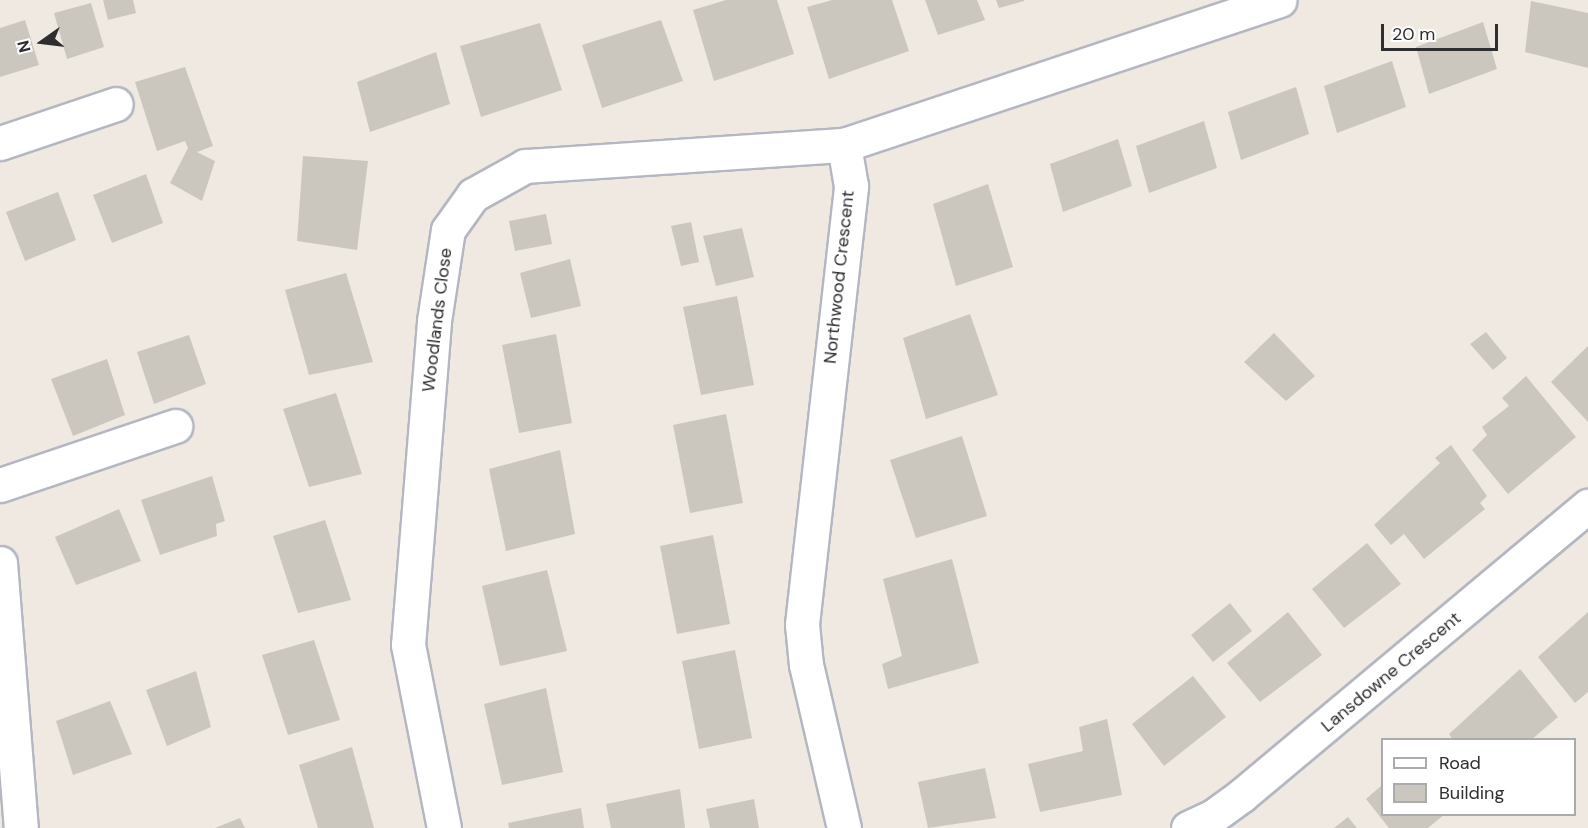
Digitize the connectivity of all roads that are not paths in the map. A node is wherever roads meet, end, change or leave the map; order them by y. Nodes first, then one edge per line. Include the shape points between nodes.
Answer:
1 (1281, 0) edge
2 (116, 104) dead end
3 (0, 143) edge
4 (844, 145) junction
5 (175, 426) dead end
6 (0, 485) edge
7 (1588, 506) edge
8 (0, 562) edge
9 (14, 823) edge
10 (444, 828) edge
11 (844, 828) edge
12 (1188, 828) edge

1 - 4 street
2 - 3 street
4 - 10 street, Woodlands Close via 525,166 473,195 448,230 434,321 408,645
4 - 11 street, Northwood Crescent via 851,186 802,624 806,665
5 - 6 street
7 - 12 street, Lansdowne Crescent via 1242,795 1212,817
8 - 9 street

